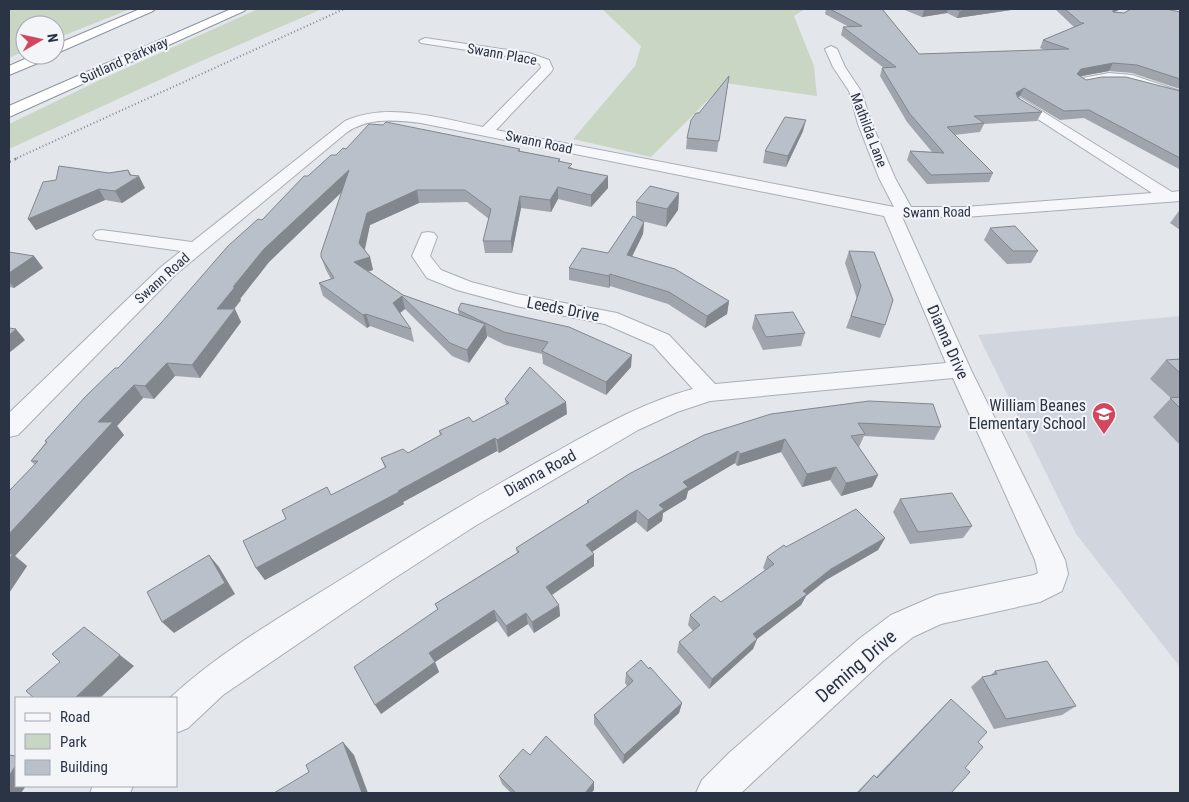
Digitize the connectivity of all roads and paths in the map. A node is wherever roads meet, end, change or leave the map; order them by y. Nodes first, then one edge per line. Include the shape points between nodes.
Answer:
1 (149, 9) edge
2 (240, 9) edge
3 (425, 41) dead end
4 (65, 46) edge
5 (830, 49) dead end
6 (22, 65) edge
7 (9, 71) edge
8 (1081, 82) edge
9 (1180, 96) edge
10 (1021, 102) edge
11 (9, 112) edge
12 (486, 131) junction
13 (1174, 197) edge
14 (898, 212) junction
15 (102, 235) dead end
16 (428, 237) dead end
17 (197, 248) junction
18 (960, 370) junction
19 (710, 393) junction
20 (9, 428) edge
21 (1032, 525) joint
22 (178, 714) edge
23 (715, 793) edge

1 - 4 highway
2 - 11 highway, Suitland Parkway
3 - 12 street, Swann Place via 529,56 545,62 547,69
5 - 14 street, Mathilda Lane via 855,91
6 - 7 highway
8 - 9 street via 1117,76
10 - 13 street
12 - 14 street, Swann Road
12 - 17 street, Swann Road via 406,116 378,117 350,124
13 - 14 street, Swann Road via 965,212
14 - 18 street, Dianna Drive
15 - 17 street
16 - 19 street, Leeds Drive via 421,256 434,274 516,300 610,318 661,340
17 - 20 street, Swann Road via 121,315
18 - 19 street, Dianna Road
18 - 21 street, Dianna Drive
19 - 22 street, Dianna Road via 695,396 618,429 481,506 211,683
21 - 23 street, Deming Drive via 1050,560 1051,581 1040,588 937,610 902,626 871,650

